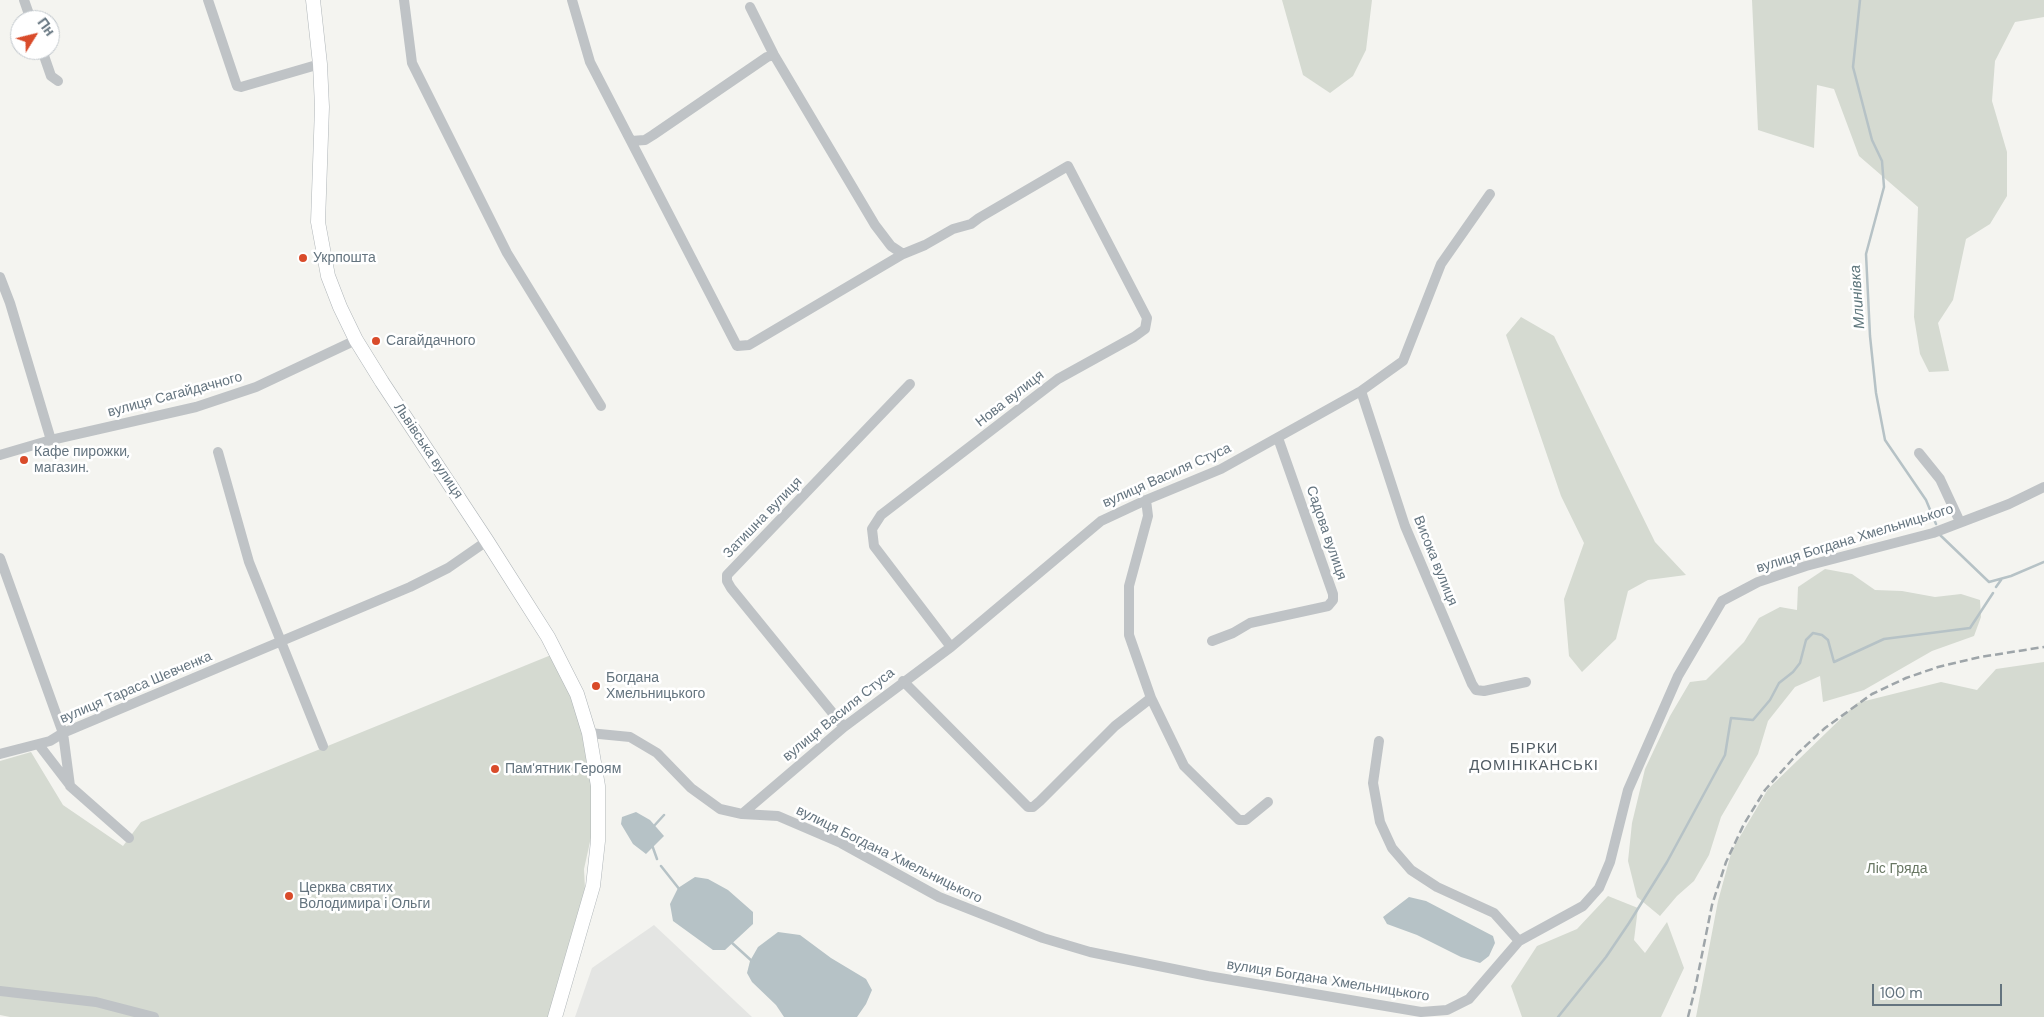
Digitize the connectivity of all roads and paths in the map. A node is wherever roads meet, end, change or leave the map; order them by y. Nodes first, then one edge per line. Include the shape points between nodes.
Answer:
1 (208, 0) edge
2 (314, 0) edge
3 (404, 0) edge
4 (572, 0) edge
5 (750, 7) dead end
6 (774, 55) junction
7 (45, 60) edge
8 (320, 64) junction
9 (58, 81) dead end
10 (631, 141) junction
11 (1490, 194) dead end
12 (903, 254) junction
13 (0, 276) edge
14 (356, 340) junction
15 (910, 384) dead end
16 (1361, 391) junction
17 (601, 406) dead end
18 (1278, 438) junction
19 (51, 440) junction
20 (218, 452) dead end
21 (1919, 453) dead end
22 (0, 455) edge
23 (2044, 487) edge
24 (1146, 500) junction
25 (1960, 522) junction
26 (487, 541) junction
27 (0, 558) edge
28 (1212, 641) dead end
29 (281, 642) junction
30 (951, 647) junction
31 (903, 681) junction
32 (1526, 682) dead end
33 (1150, 698) junction
34 (844, 727) junction
35 (63, 733) junction
36 (589, 733) junction
37 (1379, 741) dead end
38 (39, 745) junction
39 (323, 746) dead end
40 (0, 754) edge
41 (70, 786) junction
42 (1268, 802) dead end
43 (742, 814) junction
44 (129, 838) dead end
45 (1519, 941) junction
46 (0, 991) edge
47 (154, 1017) edge
48 (555, 1017) edge

1 - 8 street via 237,86
2 - 8 main road, Львівська вулиця
3 - 17 street via 412,63 507,252
4 - 10 street via 590,62
5 - 6 street
6 - 10 street via 645,140
6 - 12 street via 875,225 891,246
7 - 9 street via 51,76
8 - 14 main road, Львівська вулиця via 322,107 318,222 328,276
10 - 12 street via 737,346 749,345
11 - 16 street, вулиця Василя Стуса via 1441,264 1403,361
12 - 30 street, Нова вулиця via 953,229 971,224 1068,166 1147,318 1145,329 1134,338 1058,379 881,515 872,528 874,546
13 - 19 street
14 - 19 street, вулиця Сагайдачного via 256,387 196,406
14 - 26 main road, Львівська вулиця
15 - 34 street, Затишна вулиця via 727,575 731,588
16 - 18 street, вулиця Василя Стуса
16 - 32 street, Висока вулиця via 1405,526 1472,684 1476,690 1484,691
18 - 24 street, вулиця Василя Стуса via 1221,469
18 - 28 street, Садова вулиця via 1333,600 1328,606 1250,623
19 - 22 street, вулиця Сагайдачного
20 - 29 street via 249,562
21 - 25 street via 1940,479
23 - 25 street, вулиця Богдана Хмельницького
24 - 30 street, вулиця Василя Стуса via 1101,521
24 - 33 street via 1148,516 1129,586 1129,635
25 - 45 street, вулиця Богдана Хмельницького via 1933,533 1806,566 1758,582 1722,601 1678,676 1632,781 1610,862 1599,888 1583,906
26 - 29 street, вулиця Тараса Шевченка via 448,568 410,587
26 - 36 main road, Львівська вулиця via 548,637 577,694
27 - 35 street
29 - 35 street, вулиця Тараса Шевченка
29 - 39 street
30 - 31 street, вулиця Василя Стуса
31 - 33 street via 1028,807 1040,801 1115,726
31 - 34 street, вулиця Василя Стуса
33 - 42 street via 1184,766 1238,820 1246,820
34 - 43 street, вулиця Василя Стуса
35 - 38 street, вулиця Тараса Шевченка
35 - 41 street
36 - 43 street, вулиця Богдана Хмельницького via 630,737 657,753 691,788 720,809
36 - 48 main road, Львівська вулиця via 598,786 598,842 592,886
37 - 45 street via 1373,783 1380,822 1392,848 1411,870 1437,887 1494,913
38 - 40 street, вулиця Тараса Шевченка
38 - 41 street
41 - 44 street
43 - 45 street, вулиця Богдана Хмельницького via 778,816 841,843 939,897 1043,938 1090,952 1208,976 1421,1012 1447,1010 1469,999
46 - 47 street via 96,1002

